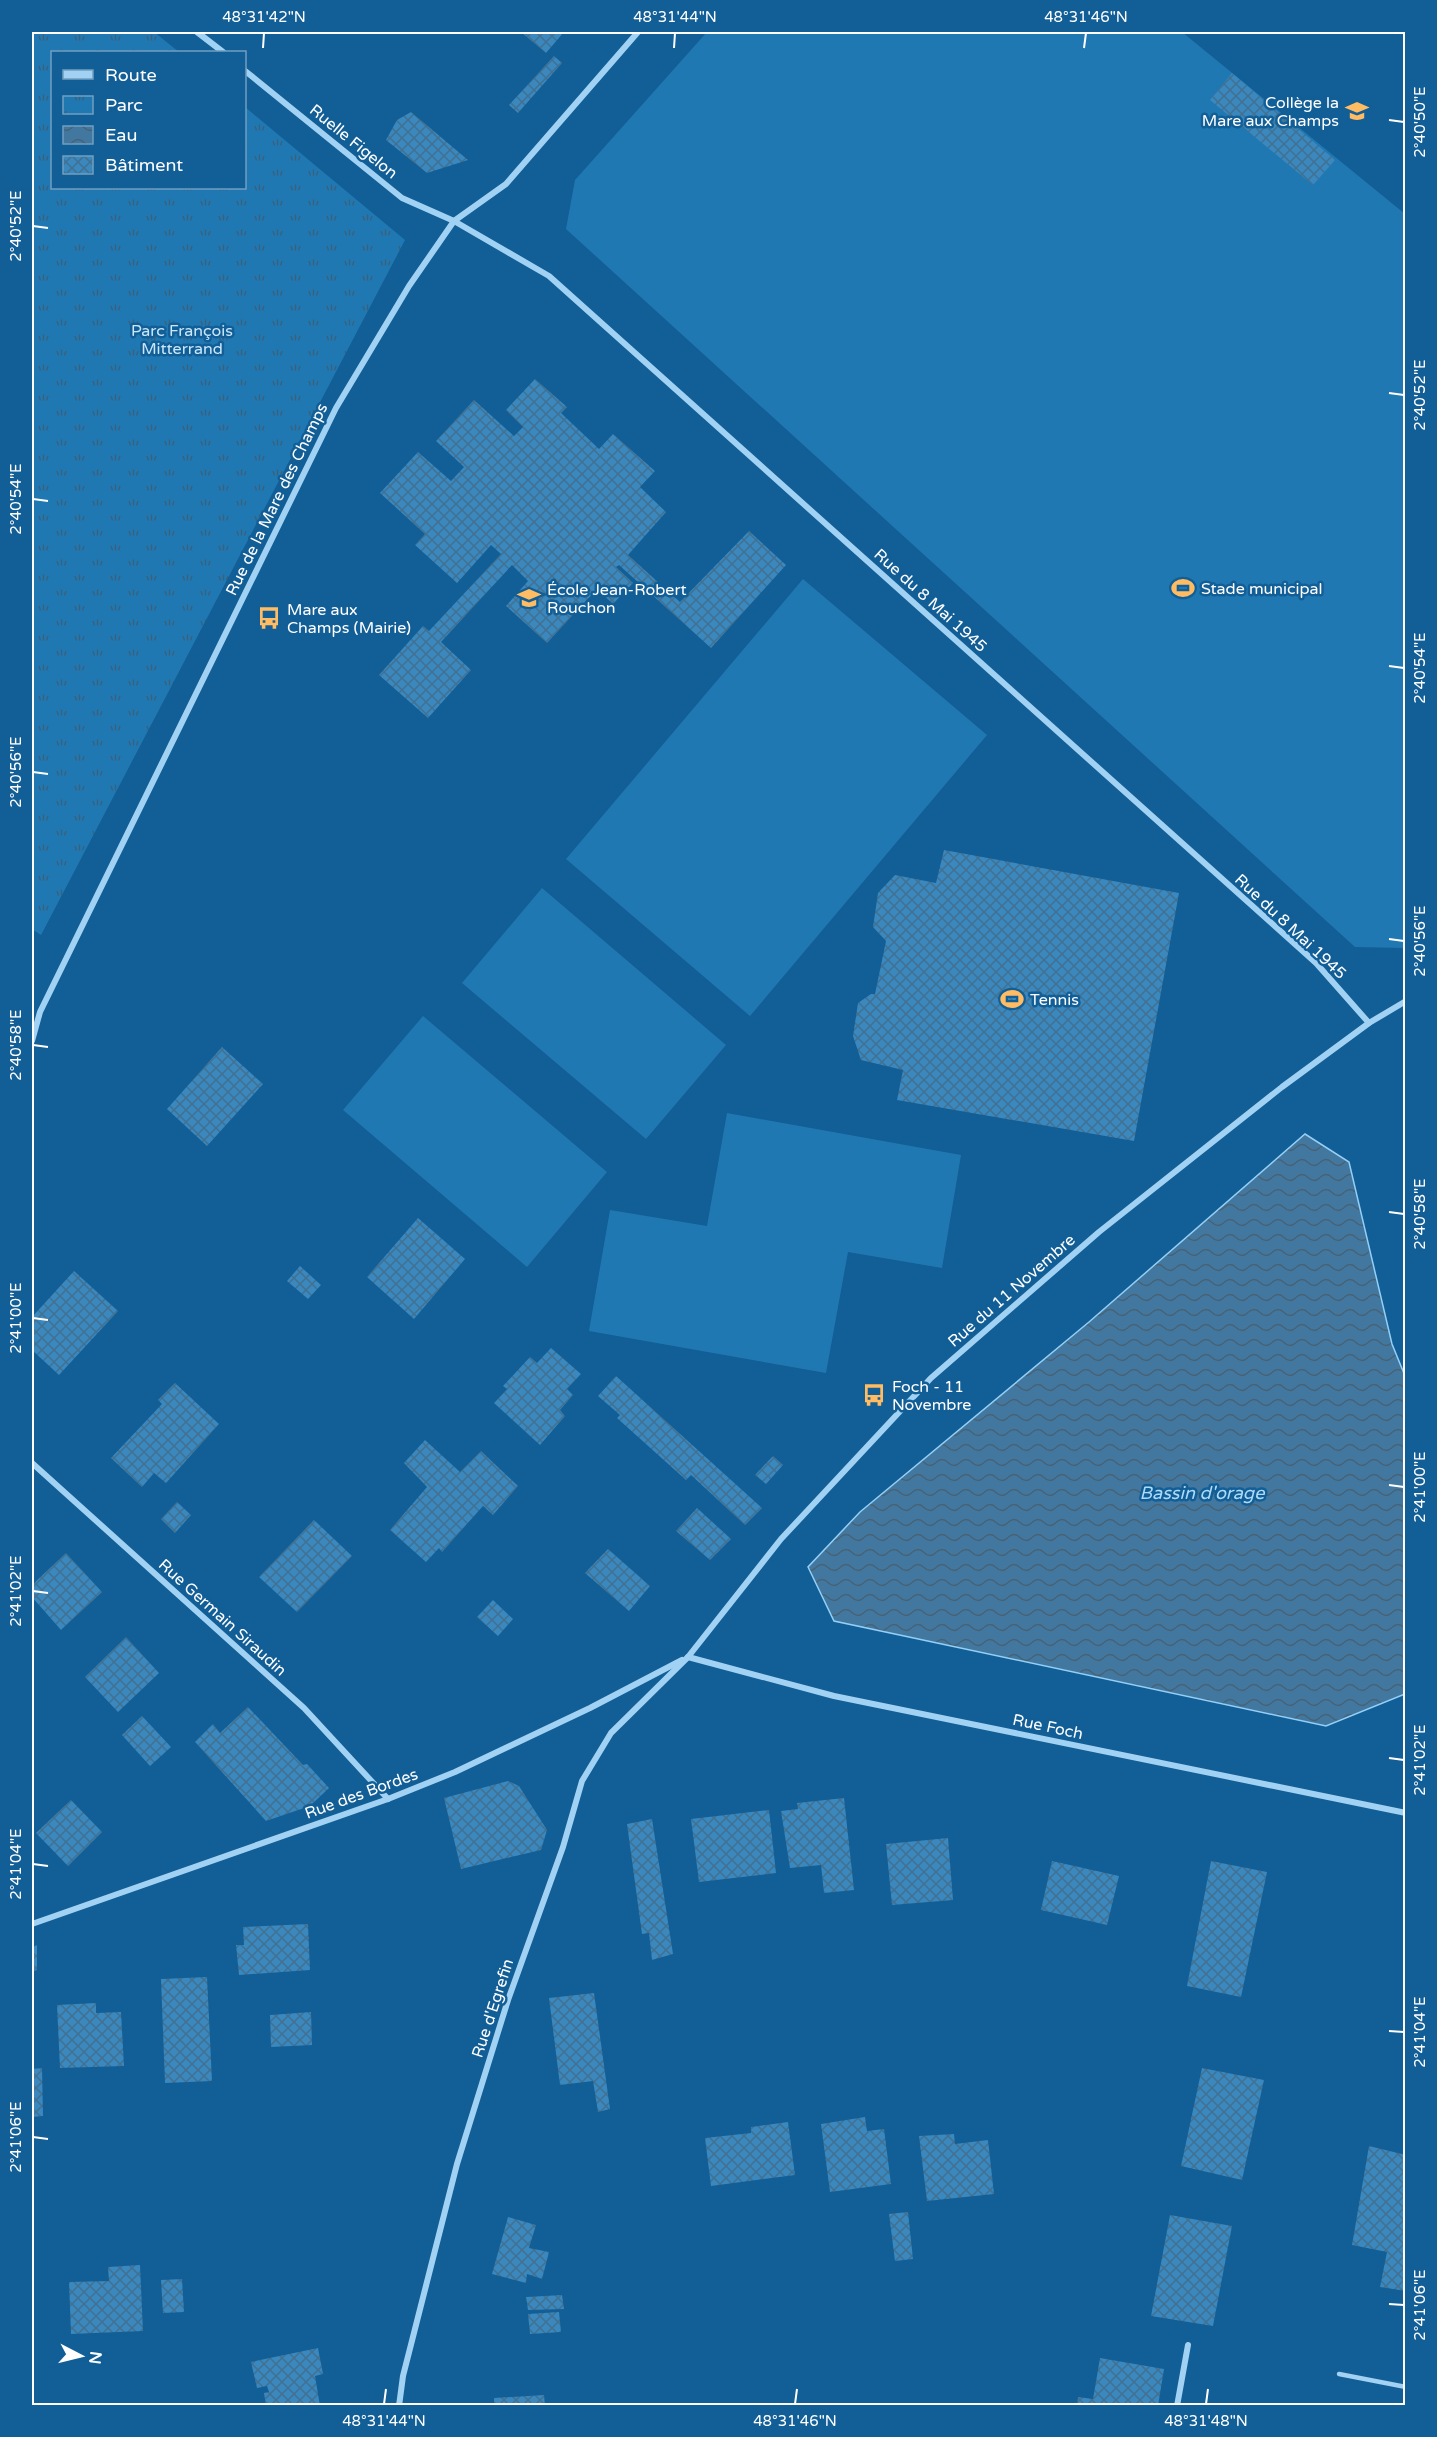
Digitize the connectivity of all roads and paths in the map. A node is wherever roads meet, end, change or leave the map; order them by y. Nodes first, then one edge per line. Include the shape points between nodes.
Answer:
1 (197, 32) edge
2 (638, 32) edge
3 (222, 51) edge
4 (246, 72) edge
5 (454, 221) junction
6 (1406, 1001) edge
7 (1369, 1023) junction
8 (32, 1041) edge
9 (32, 1463) edge
10 (687, 1657) junction
11 (388, 1799) junction
12 (1406, 1813) edge
13 (32, 1924) edge
14 (1188, 2345) dead end
15 (1339, 2374) dead end
16 (1406, 2387) edge
17 (399, 2406) edge
18 (1177, 2406) edge

1 - 3 street
2 - 5 street, Rue de la Mare des Champs via 506,184
4 - 5 street, Ruelle Figelon via 402,198
5 - 7 street, Rue du 8 Mai 1945 via 549,276 1316,963
5 - 8 street, Rue de la Mare des Champs via 409,286 336,408 40,1012
6 - 7 street, Rue du 11 Novembre
7 - 10 street, Rue du 11 Novembre via 1099,1232 931,1378 780,1539
9 - 11 street, Rue Germain Siraudin via 304,1708
10 - 11 street, Rue des Bordes via 559,1723
10 - 12 street, Rue Foch via 834,1696
10 - 17 street, Rue d'Egrefin via 611,1733 582,1781 457,2164 403,2376
11 - 13 street, Rue des Bordes
14 - 18 street
15 - 16 lane

